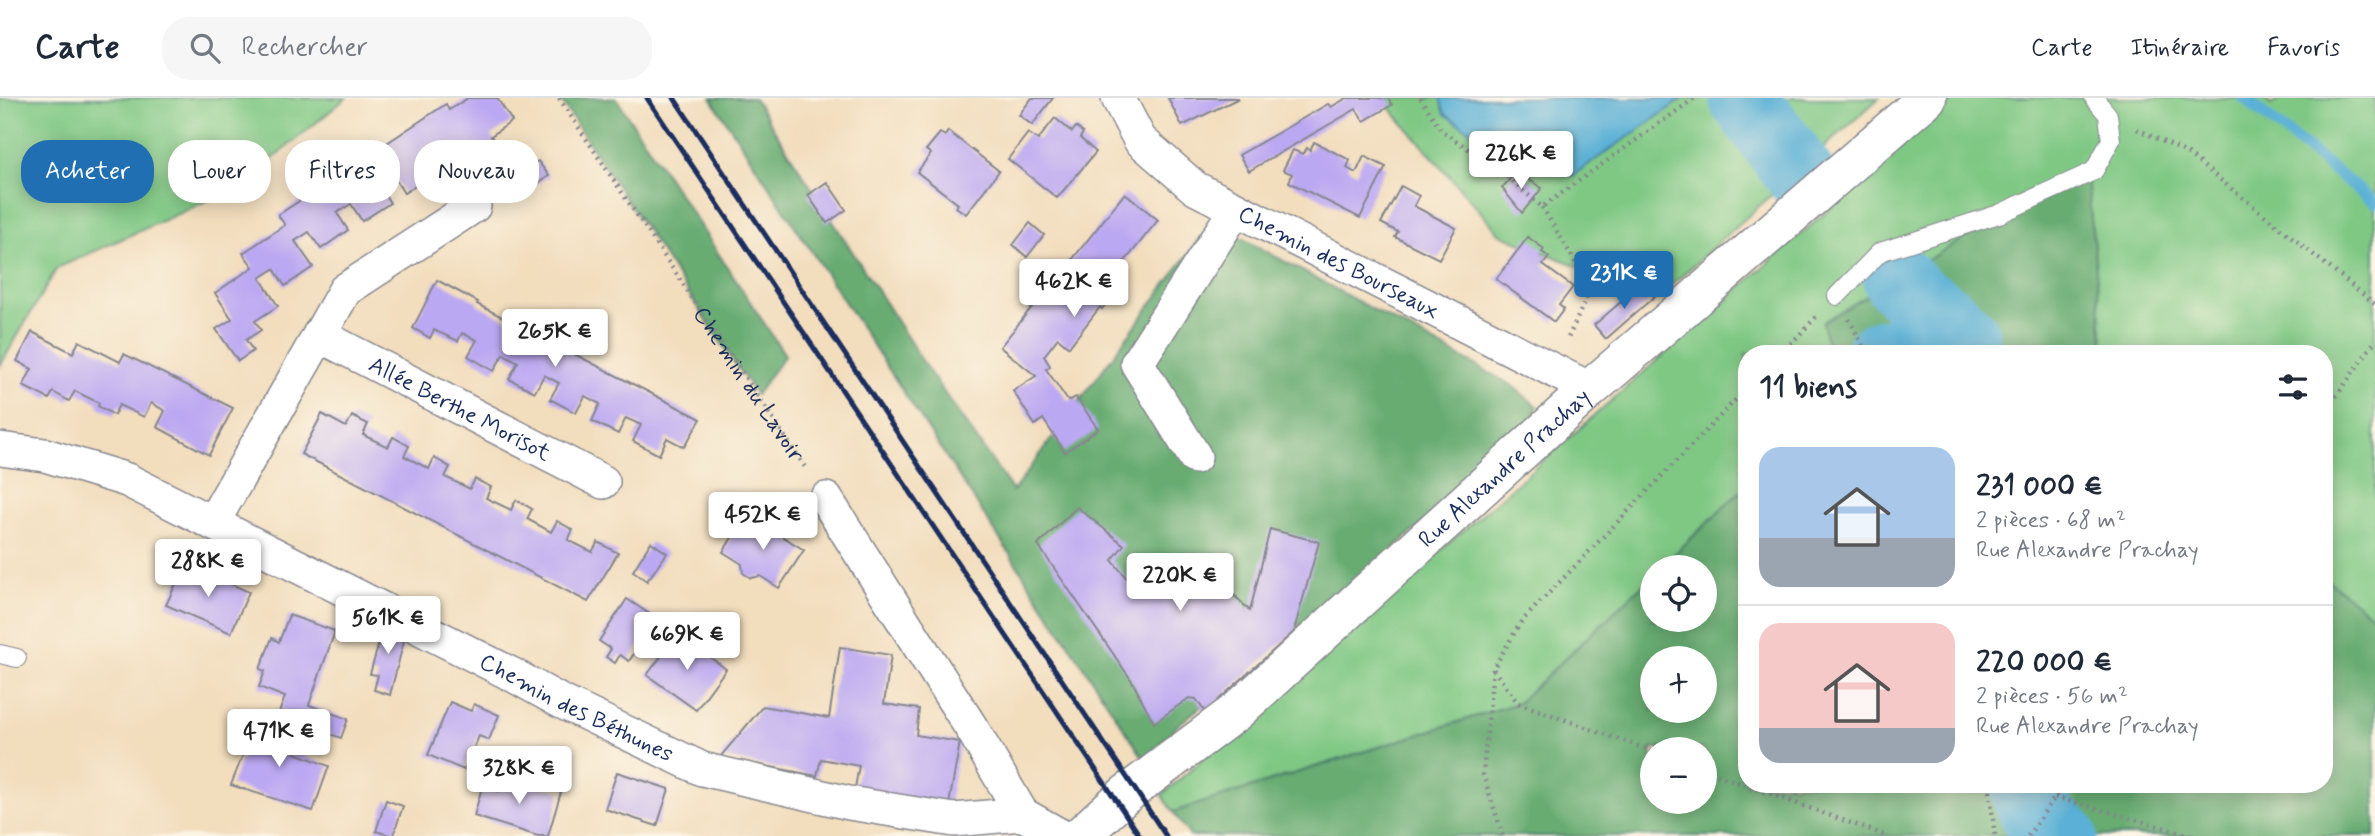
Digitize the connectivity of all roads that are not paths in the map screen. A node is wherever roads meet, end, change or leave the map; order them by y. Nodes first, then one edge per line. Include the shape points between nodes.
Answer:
1 (1118, 98) edge
2 (1927, 98) edge
3 (2094, 98) edge
4 (474, 206) dead end
5 (1236, 209) junction
6 (1837, 296) road end
7 (319, 335) junction
8 (1590, 389) junction
9 (0, 449) edge
10 (1195, 457) dead end
11 (603, 482) dead end
12 (826, 499) road end
13 (213, 522) junction
14 (1022, 814) junction
15 (1061, 836) edge
16 (1080, 836) edge

1 - 5 street, Chemin des Bourseaux via 1140,140 1195,188
2 - 8 street, Rue Alexandre Prachay
3 - 6 lane via 2108,115 2111,139 2094,171 1999,214 1880,252
4 - 7 street via 345,290
5 - 8 street, Chemin des Bourseaux
5 - 10 street via 1137,363
7 - 11 street, Allée Berthe Morisot
7 - 13 street
8 - 16 street, Rue Alexandre Prachay via 1237,710 1125,795
9 - 13 street, Chemin des Béthunes via 46,455 127,480
12 - 14 street
13 - 14 street, Chemin des Béthunes via 559,701 702,769 849,803 954,820
14 - 15 street

